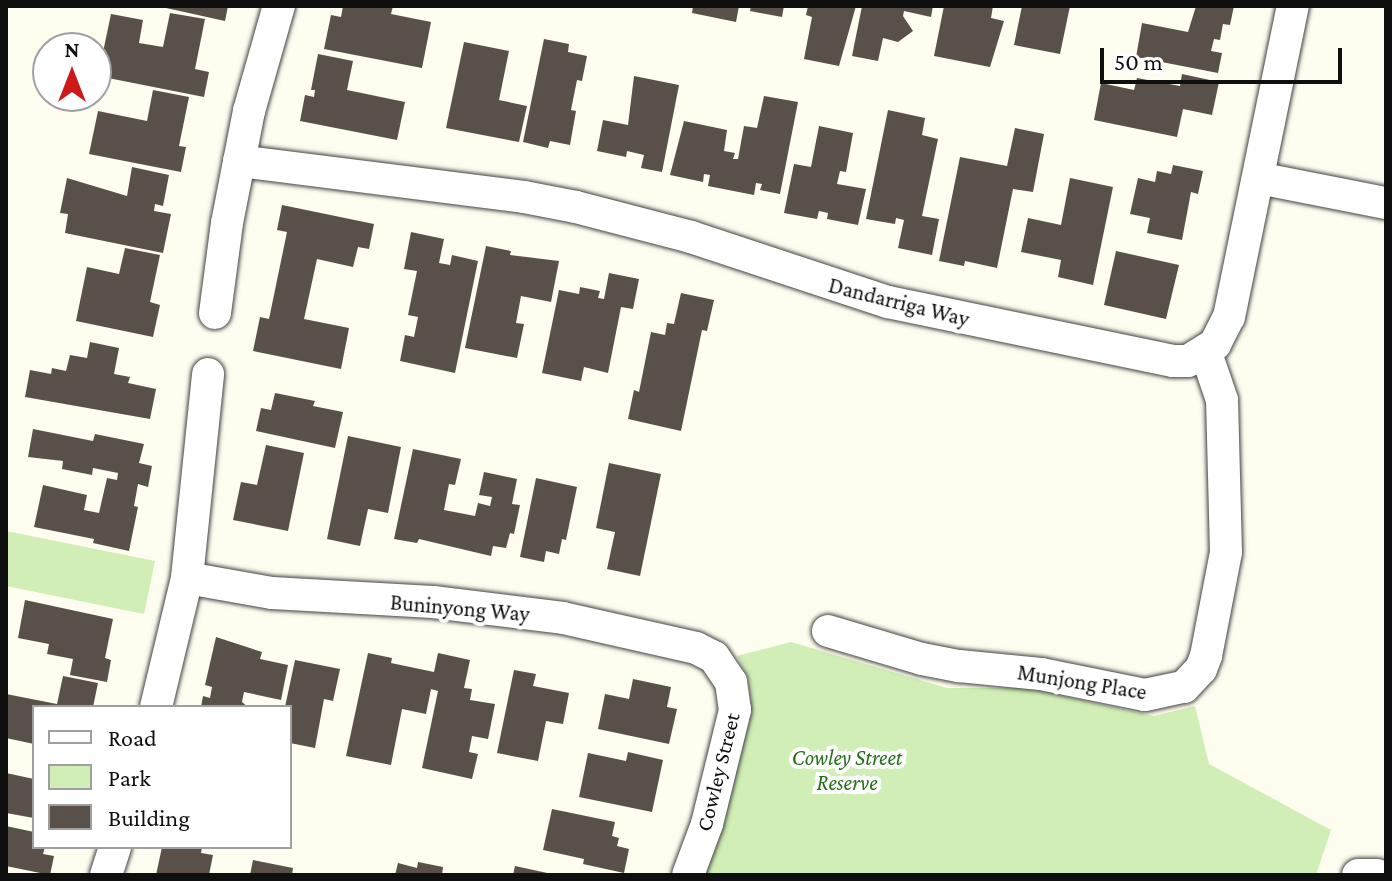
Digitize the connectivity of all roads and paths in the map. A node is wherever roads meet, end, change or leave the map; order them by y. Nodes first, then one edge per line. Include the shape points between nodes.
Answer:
1 (279, 6) edge
2 (1293, 6) edge
3 (239, 161) junction
4 (1258, 178) junction
5 (1386, 203) edge
6 (215, 313) dead end
7 (1206, 353) junction
8 (208, 374) dead end
9 (187, 578) junction
10 (828, 631) dead end
11 (724, 669) joint
12 (156, 705) edge
13 (114, 849) edge
14 (106, 875) edge
15 (688, 875) edge
16 (1358, 875) edge
17 (1377, 875) edge

1 - 3 street
2 - 4 street
3 - 6 street
3 - 7 street, Dandarriga Way via 550,202 691,237 888,302 1173,361
4 - 5 street
4 - 7 street via 1229,317
7 - 10 street, Munjong Place via 1222,400 1226,552 1206,656 1184,687 1145,695 1041,674 959,666
8 - 9 street
9 - 11 street, Buninyong Way via 272,593 433,602 563,618 696,648
9 - 12 street
11 - 15 street, Cowley Street via 736,696 735,710 707,824
13 - 14 street
16 - 17 street

